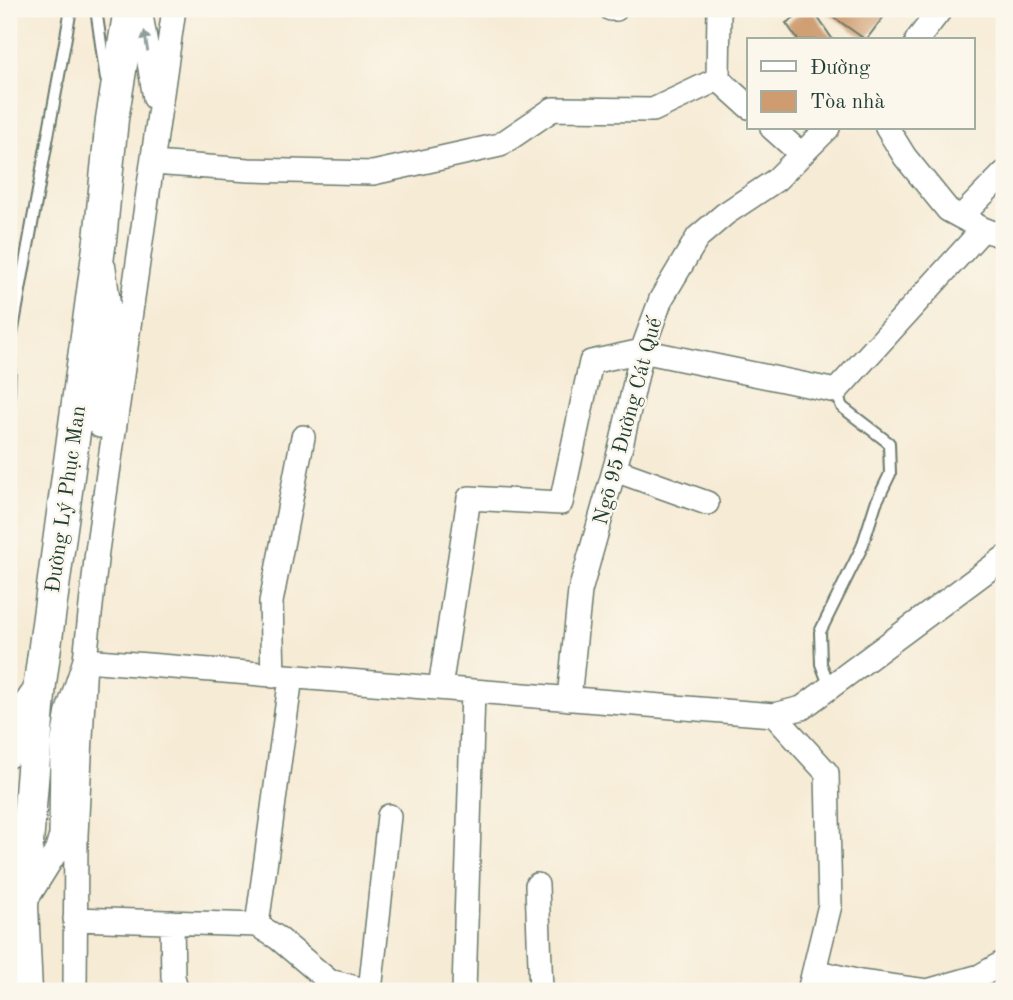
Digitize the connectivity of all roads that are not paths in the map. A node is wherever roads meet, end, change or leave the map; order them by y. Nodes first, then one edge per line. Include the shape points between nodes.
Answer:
1 (71, 9) edge
2 (96, 9) edge
3 (130, 9) edge
4 (140, 9) edge
5 (174, 9) edge
6 (719, 9) edge
7 (941, 9) edge
8 (918, 38) edge
9 (718, 79) junction
10 (747, 105) edge
11 (112, 119) junction
12 (160, 122) junction
13 (774, 130) edge
14 (826, 130) edge
15 (888, 130) edge
16 (801, 154) junction
17 (153, 163) junction
18 (1004, 173) edge
19 (961, 217) junction
20 (994, 233) edge
21 (100, 240) junction
22 (642, 351) junction
23 (836, 391) junction
24 (9, 396) edge
25 (303, 438) dead end
26 (615, 471) junction
27 (708, 503) dead end
28 (1004, 558) edge
29 (88, 631) junction
30 (85, 660) junction
31 (282, 676) junction
32 (40, 682) junction
33 (830, 687) junction
34 (440, 688) junction
35 (473, 691) junction
36 (569, 699) junction
37 (774, 715) junction
38 (9, 756) edge
39 (388, 816) dead end
40 (537, 885) dead end
41 (22, 906) junction
42 (75, 919) junction
43 (173, 922) junction
44 (257, 925) junction
45 (1004, 962) edge
46 (812, 981) edge
47 (26, 991) edge
48 (75, 991) edge
49 (177, 991) edge
50 (369, 991) edge
51 (464, 991) edge
52 (541, 991) edge

1 - 24 lane via 11,340
2 - 11 lane
3 - 11 main road, Đường Lý Phục Man
12 -> 4 street
5 - 12 street
6 - 9 street
7 - 8 street
9 - 10 street
9 - 17 street via 653,110 553,109 500,145 373,173
11 - 21 main road, Đường Lý Phục Man
12 - 17 street
13 - 16 street
14 - 16 street, Ngõ 95 Đường Cát Quế
15 - 19 street via 948,210
16 - 22 street, Ngõ 95 Đường Cát Quế via 776,180 698,237 661,299
17 - 29 street
18 - 19 street
19 - 20 street
20 - 23 street
21 - 29 street via 109,308 89,520
21 - 32 main road, Đường Lý Phục Man
22 - 23 street
22 - 26 street, Ngõ 95 Đường Cát Quế
22 - 34 street via 591,362 561,503 469,498
23 - 33 lane via 842,407 889,443 890,474 862,547 820,632 821,664
25 - 31 street via 271,602
26 - 27 street
26 - 36 street, Ngõ 95 Đường Cát Quế via 580,591
28 - 33 street
29 - 30 street
30 - 31 street
30 - 41 street via 62,747 61,836
30 - 42 street
31 - 34 street
31 - 44 street
32 - 38 street via 20,712
32 - 41 main road, Đường Lý Phục Man
33 - 37 street via 802,708
34 - 35 street
35 - 36 street
35 - 51 street
36 - 37 street
37 - 46 street via 827,773 830,905
39 - 50 street
40 - 52 street
41 - 47 main road, Đường Lý Phục Man
42 - 43 street
42 - 48 street
43 - 44 street
43 - 49 street
44 - 50 street via 329,981
45 - 46 street via 980,976 927,991

